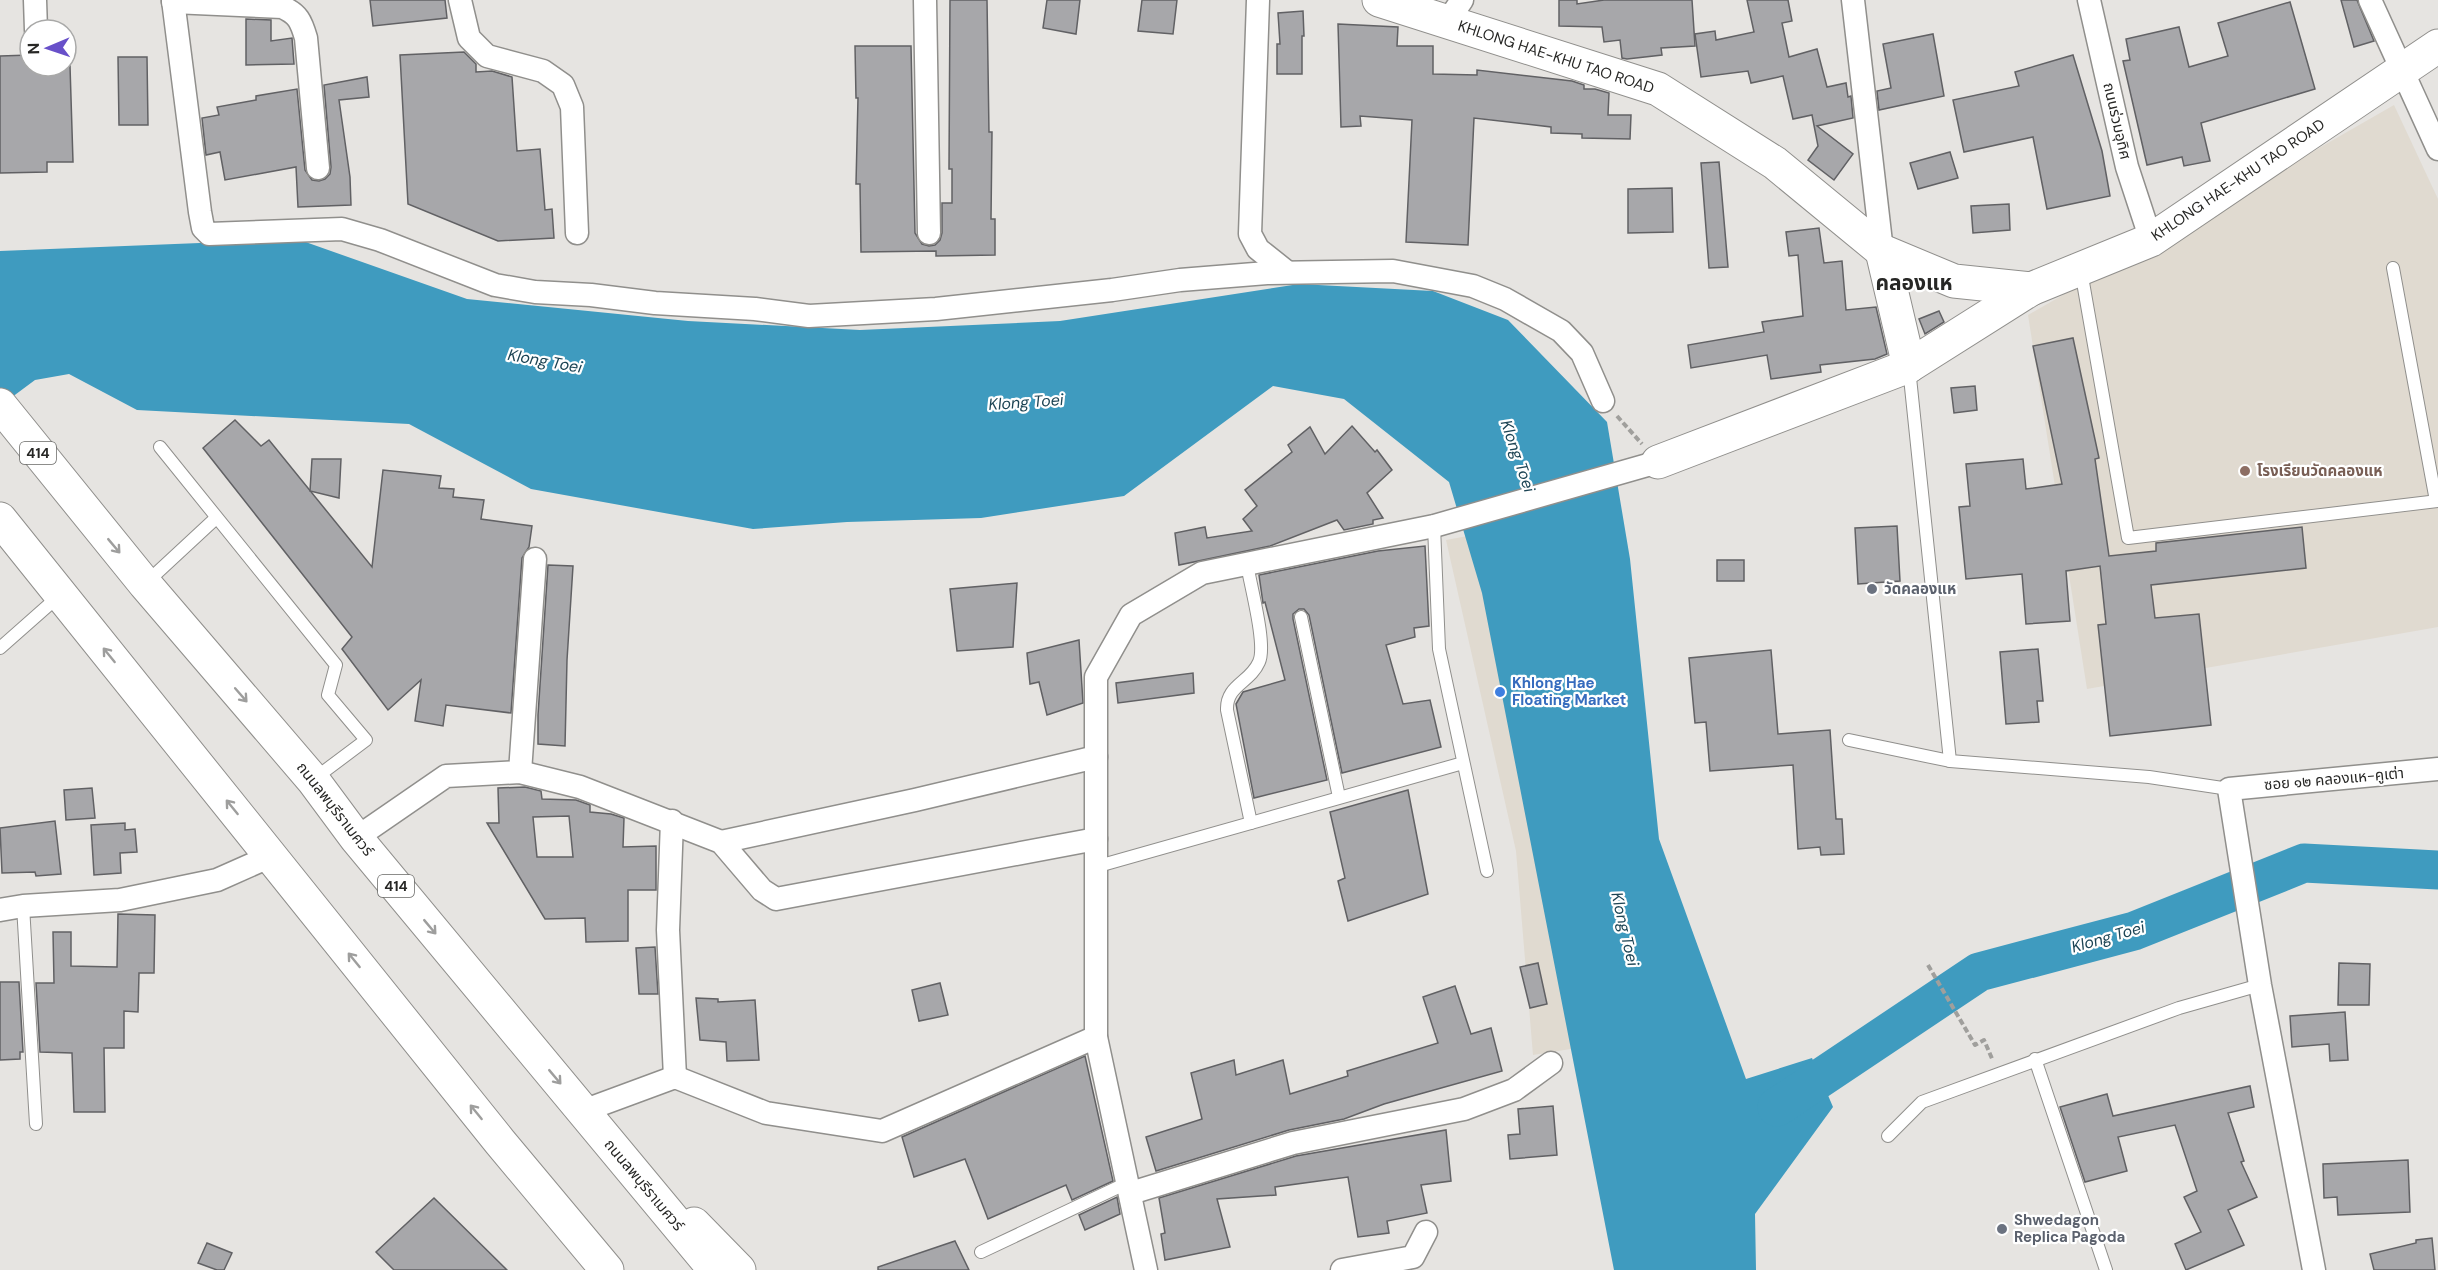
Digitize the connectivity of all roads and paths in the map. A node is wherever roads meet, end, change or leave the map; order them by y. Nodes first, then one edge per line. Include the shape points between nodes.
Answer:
1 (34, 0) edge
2 (460, 0) edge
3 (925, 0) edge
4 (1258, 0) edge
5 (1378, 0) edge
6 (1853, 0) edge
7 (2089, 0) edge
8 (2370, 0) edge
9 (173, 1) edge
10 (1455, 11) edge
11 (35, 18) edge
12 (2438, 46) edge
13 (2402, 69) junction
14 (2438, 149) edge
15 (318, 168) dead end
16 (577, 233) dead end
17 (929, 233) dead end
18 (2151, 240) junction
19 (1882, 251) junction
20 (2393, 268) dead end
21 (2081, 270) junction
22 (1287, 272) junction
23 (2031, 289) junction
24 (1909, 366) junction
25 (1603, 401) joint
26 (0, 405) edge
27 (160, 447) dead end
28 (1658, 462) junction
29 (2437, 501) edge
30 (216, 518) junction
31 (0, 519) edge
32 (1443, 523) junction
33 (535, 559) dead end
34 (1246, 564) junction
35 (145, 584) junction
36 (61, 595) junction
37 (1301, 616) dead end
38 (0, 648) edge
39 (1849, 740) dead end
40 (1096, 758) junction
41 (1950, 761) junction
42 (1462, 763) junction
43 (2438, 770) edge
44 (520, 771) junction
45 (313, 780) junction
46 (2229, 789) junction
47 (1339, 797) junction
48 (672, 821) junction
49 (1251, 822) junction
50 (356, 838) junction
51 (1096, 839) junction
52 (721, 842) junction
53 (271, 856) junction
54 (1095, 867) junction
55 (1487, 871) dead end
56 (23, 906) junction
57 (0, 910) edge
58 (1928, 965) dead end
59 (2260, 985) junction
60 (1096, 1037) junction
61 (2035, 1059) junction
62 (1551, 1063) dead end
63 (1999, 1072) junction
64 (675, 1077) junction
65 (583, 1111) junction
66 (36, 1124) dead end
67 (1888, 1136) dead end
68 (500, 1142) junction
69 (1129, 1188) junction
70 (1426, 1232) dead end
71 (981, 1252) dead end
72 (591, 1270) edge
73 (607, 1270) edge
74 (715, 1270) edge
75 (739, 1270) edge
76 (1146, 1270) edge
77 (1342, 1270) edge
78 (2106, 1270) edge
79 (2314, 1270) edge

1 - 11 street
2 - 16 street via 469,38 487,56 543,71 563,85 572,107
3 - 17 street
4 - 22 street via 1250,234 1258,249
5 - 10 main road, KHLONG HAE-KHU TAO ROAD
6 - 19 street
7 - 18 street, ถนนร่วมอุทิศ via 2127,167
8 - 13 street
9 - 15 street via 282,6 301,20
9 - 22 street via 202,226 209,234 342,229 495,285 535,292 809,315 936,309 1180,280
10 - 19 main road, KHLONG HAE-KHU TAO ROAD via 1658,89 1775,163
12 - 13 main road, KHLONG HAE-KHU TAO ROAD
13 - 14 street
13 - 18 main road, KHLONG HAE-KHU TAO ROAD
18 - 21 main road, KHLONG HAE-KHU TAO ROAD
19 - 23 main road, KHLONG HAE-KHU TAO ROAD via 1954,281
19 - 24 main road
20 - 29 lane
21 - 23 main road, KHLONG HAE-KHU TAO ROAD
21 - 29 lane via 2128,538
22 - 25 street via 1393,271 1450,280 1489,292 1561,331 1582,353
23 - 24 main road
24 - 28 main road
24 - 41 lane
25 - 28 path
26 -> 35 main road, ถนนลพบุรีราเมศวร์ / 414
27 - 30 lane
28 - 32 street
30 - 35 lane
30 - 45 lane via 336,665 328,695 366,740
31 - 36 main road
32 - 34 street
32 - 42 lane via 1439,649
33 - 44 street
34 - 40 street via 1202,573 1131,615 1096,677
34 - 49 lane via 1261,640 1260,661 1226,699
35 -> 45 main road, ถนนลพบุรีราเมศวร์ / 414
36 - 38 lane
53 -> 36 main road
37 - 47 lane
39 - 41 lane
40 - 51 street
40 - 52 street
41 - 46 lane via 2149,777
42 - 47 lane
42 - 55 lane
43 - 46 street, ซอย ๑๒ คลองแห-คูเต่า
44 - 48 street via 580,786
44 - 50 street via 446,776
45 - 50 main road, ถนนลพบุรีราเมศวร์ / 414
46 - 59 street
47 - 49 lane
48 - 52 street
48 - 64 street via 668,920
49 - 54 lane
50 -> 65 main road, ถนนลพบุรีราเมศวร์ / 414
51 - 52 street via 776,899 762,890
51 - 54 street
53 - 56 street via 217,880 120,900
68 -> 53 main road
54 - 60 street
56 - 57 street
56 - 66 lane
58 - 63 path via 1975,1045 1984,1040
59 - 61 lane via 2179,1008
59 - 79 street
60 - 64 street via 882,1131 766,1113
60 - 69 street
61 - 63 lane
61 - 78 lane
62 - 69 street via 1514,1090 1464,1109 1293,1143
63 - 67 lane via 1922,1102
64 - 65 street
65 - 74 main road, ถนนลพบุรีราเมศวร์ / 414
65 - 75 main road, 414
68 - 72 main road
68 - 73 main road
69 - 71 lane
69 - 76 street
70 - 77 street via 1413,1257

